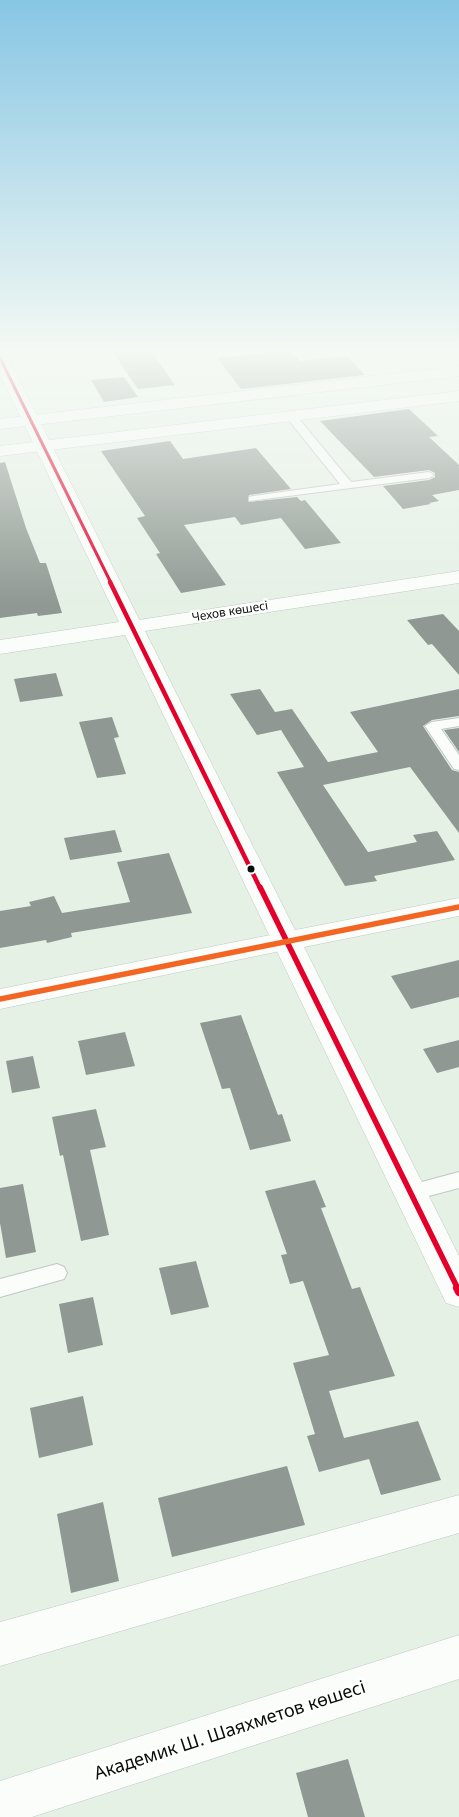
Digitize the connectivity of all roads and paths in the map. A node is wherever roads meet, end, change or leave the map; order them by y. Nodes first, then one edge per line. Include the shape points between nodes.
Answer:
1 (38, 436) edge
2 (127, 436) edge
3 (307, 436) edge
4 (43, 446) junction
5 (0, 450) edge
6 (429, 475) dead end
7 (348, 486) junction
8 (253, 499) dead end
9 (459, 577) edge
10 (132, 627) junction
11 (0, 647) edge
12 (459, 722) edge
13 (459, 766) edge
14 (459, 907) edge
15 (285, 941) junction
16 (0, 999) edge
17 (459, 1180) edge
18 (410, 1193) junction
19 (57, 1273) dead end
20 (0, 1288) edge
21 (459, 1292) edge
22 (459, 1514) edge
23 (0, 1644) edge
24 (459, 1657) edge
25 (0, 1804) edge

1 - 4 street
2 - 4 street
3 - 7 lane
4 - 5 street
4 - 10 street
6 - 7 lane
7 - 8 lane
9 - 10 street, Чехов көшесі
10 - 11 street, Чехов көшесі
10 - 15 street
12 - 13 lane via 432,726
14 - 15 street
15 - 16 street
15 - 18 street
17 - 18 lane
18 - 21 street
19 - 20 lane
22 - 23 street
24 - 25 street, Академик Ш. Шаяхметов көшесі

